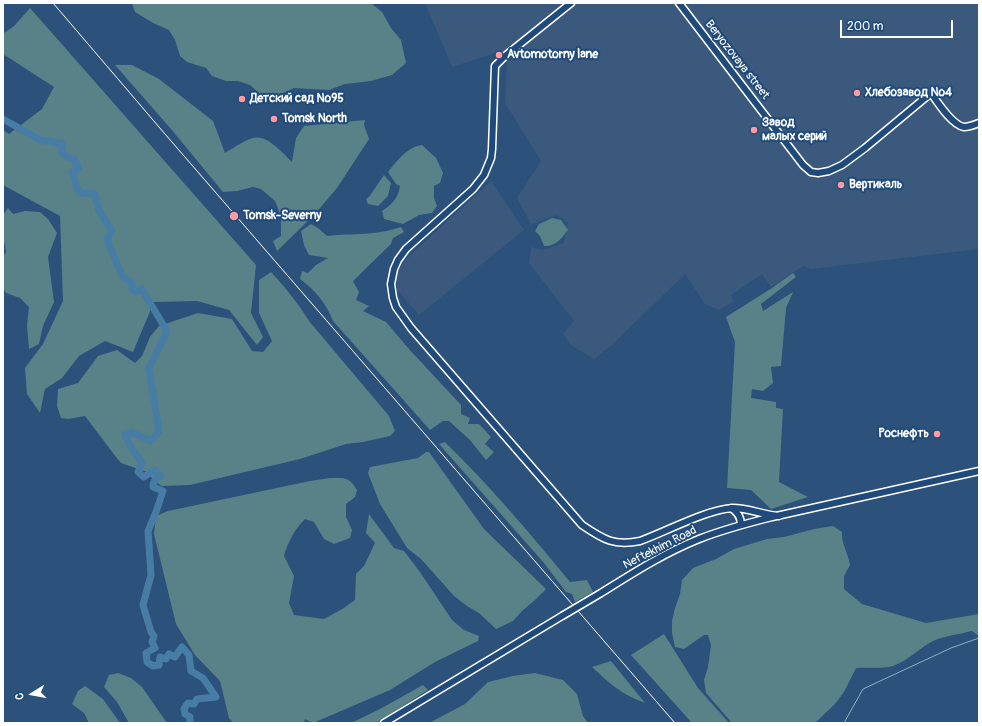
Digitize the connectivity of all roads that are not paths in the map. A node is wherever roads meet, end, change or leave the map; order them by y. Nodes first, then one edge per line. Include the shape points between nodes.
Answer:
1 (571, 3) edge
2 (679, 3) edge
3 (979, 123) edge
4 (979, 471) edge
5 (731, 508) junction
6 (779, 516) junction
7 (741, 525) junction
8 (384, 723) edge

1 - 5 street via 495,66 492,150 486,171 473,188 402,252 394,269 391,284 393,298 411,328 582,525 597,535 609,541 628,544
2 - 3 street, Beryozovaya street via 811,172 824,172 842,165 931,93 960,126
4 - 6 street, Neftekhim Road
5 - 6 street
5 - 7 street via 739,515
6 - 7 street, Neftekhim Road
7 - 8 street, Neftekhim Road, bridge via 700,539 652,562

